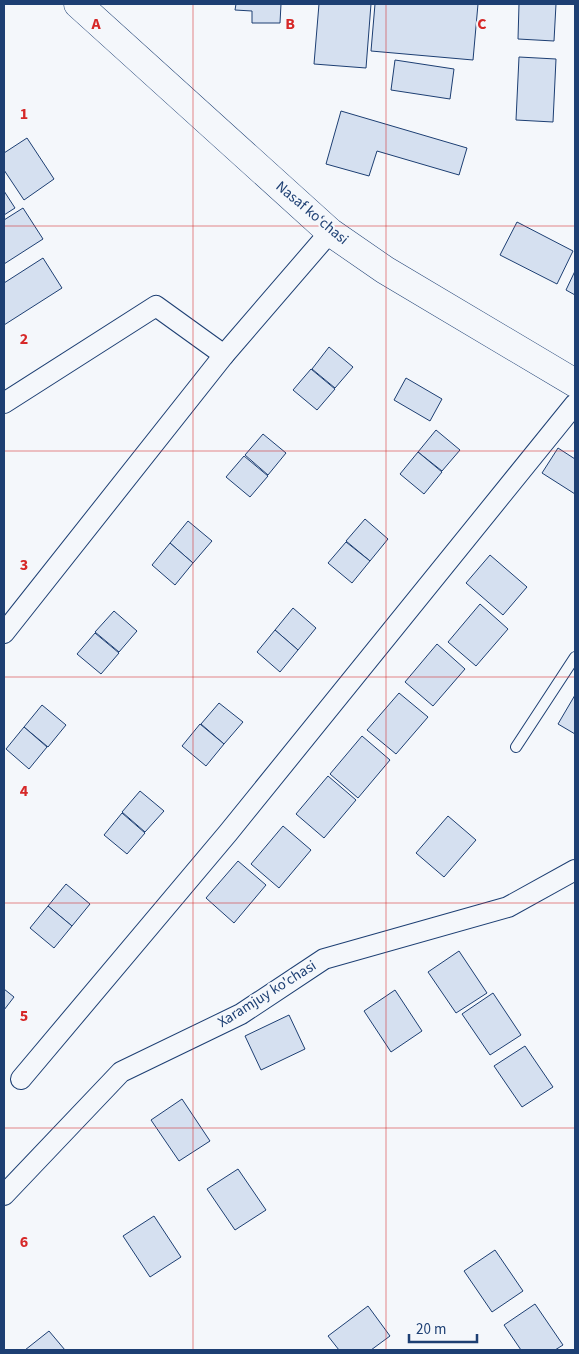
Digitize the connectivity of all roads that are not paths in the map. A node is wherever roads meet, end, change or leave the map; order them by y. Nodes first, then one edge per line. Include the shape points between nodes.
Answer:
1 (78, 4) edge
2 (330, 232) junction
3 (224, 355) junction
4 (575, 383) edge
5 (4, 403) edge
6 (575, 404) edge
7 (4, 633) edge
8 (575, 657) edge
9 (516, 746) dead end
10 (575, 870) edge
11 (21, 1079) dead end
12 (4, 1195) edge

1 - 2 main road, Nasaf ko‘chasi
2 - 3 street
2 - 4 main road, Nasaf ko‘chasi via 385,270
3 - 5 street via 156,306
3 - 7 street
6 - 11 street via 228,833
8 - 9 lane
10 - 12 street, Xaramjuy ko'chasi via 508,907 324,959 241,1014 121,1072

